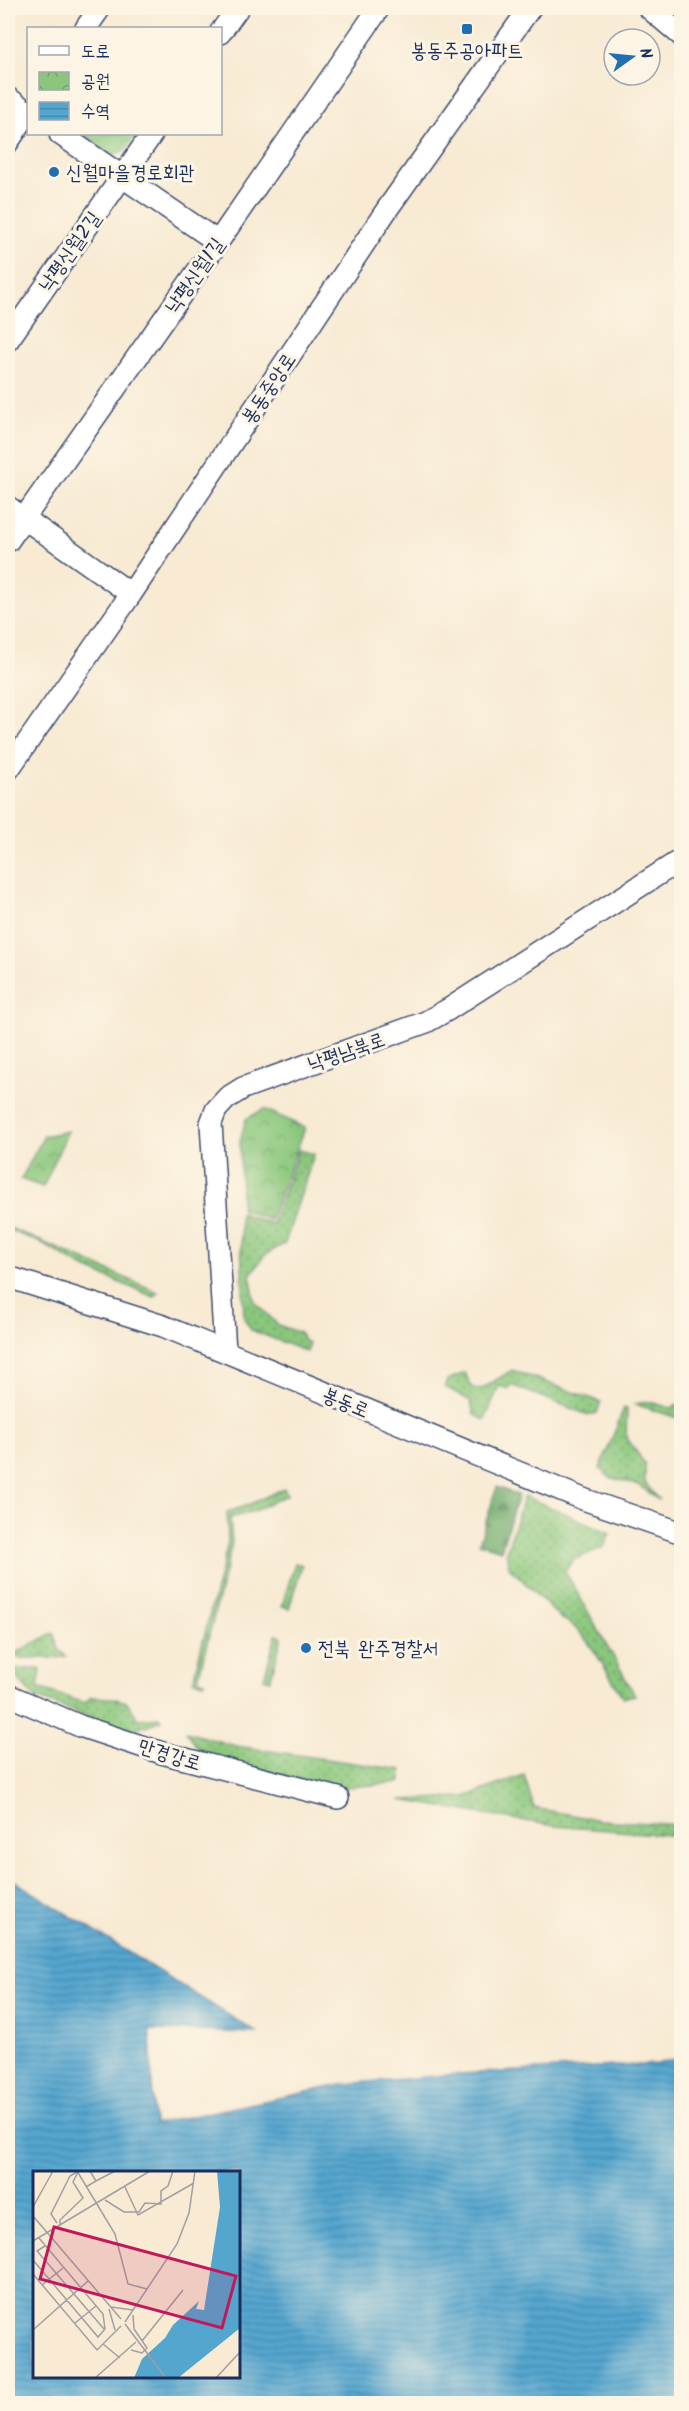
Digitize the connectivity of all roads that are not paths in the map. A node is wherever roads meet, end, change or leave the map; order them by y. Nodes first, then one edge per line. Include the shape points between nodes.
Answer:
1 (100, 8) edge
2 (238, 8) edge
3 (379, 8) edge
4 (530, 8) edge
5 (649, 8) edge
6 (87, 27) edge
7 (222, 30) edge
8 (681, 36) edge
9 (8, 98) edge
10 (27, 111) edge
11 (27, 114) edge
12 (61, 135) edge
13 (151, 135) edge
14 (8, 142) edge
15 (122, 176) junction
16 (218, 242) junction
17 (8, 340) edge
18 (15, 513) edge
19 (8, 541) edge
20 (131, 594) junction
21 (8, 770) edge
22 (681, 859) edge
23 (8, 1277) edge
24 (225, 1351) junction
25 (681, 1533) edge
26 (8, 1695) edge
27 (338, 1798) dead end

1 - 6 street
2 - 7 street
3 - 16 street, 낙평신월1길
4 - 20 street, 봉동중앙로 via 388,208
5 - 8 street
9 - 10 street
11 - 14 street
12 - 15 street
13 - 15 street, 낙평신월2길
15 - 16 street
15 - 17 street, 낙평신월2길
16 - 18 street, 낙평신월1길
18 - 19 street, 낙평신월1길
18 - 20 street
20 - 21 street, 봉동중앙로
22 - 24 street, 낙평남북로 via 426,1022 273,1076 227,1098 211,1123
23 - 24 street, 봉동로 via 163,1326
24 - 25 street, 봉동로 via 575,1496
26 - 27 street, 만경강로 via 80,1726 162,1753

